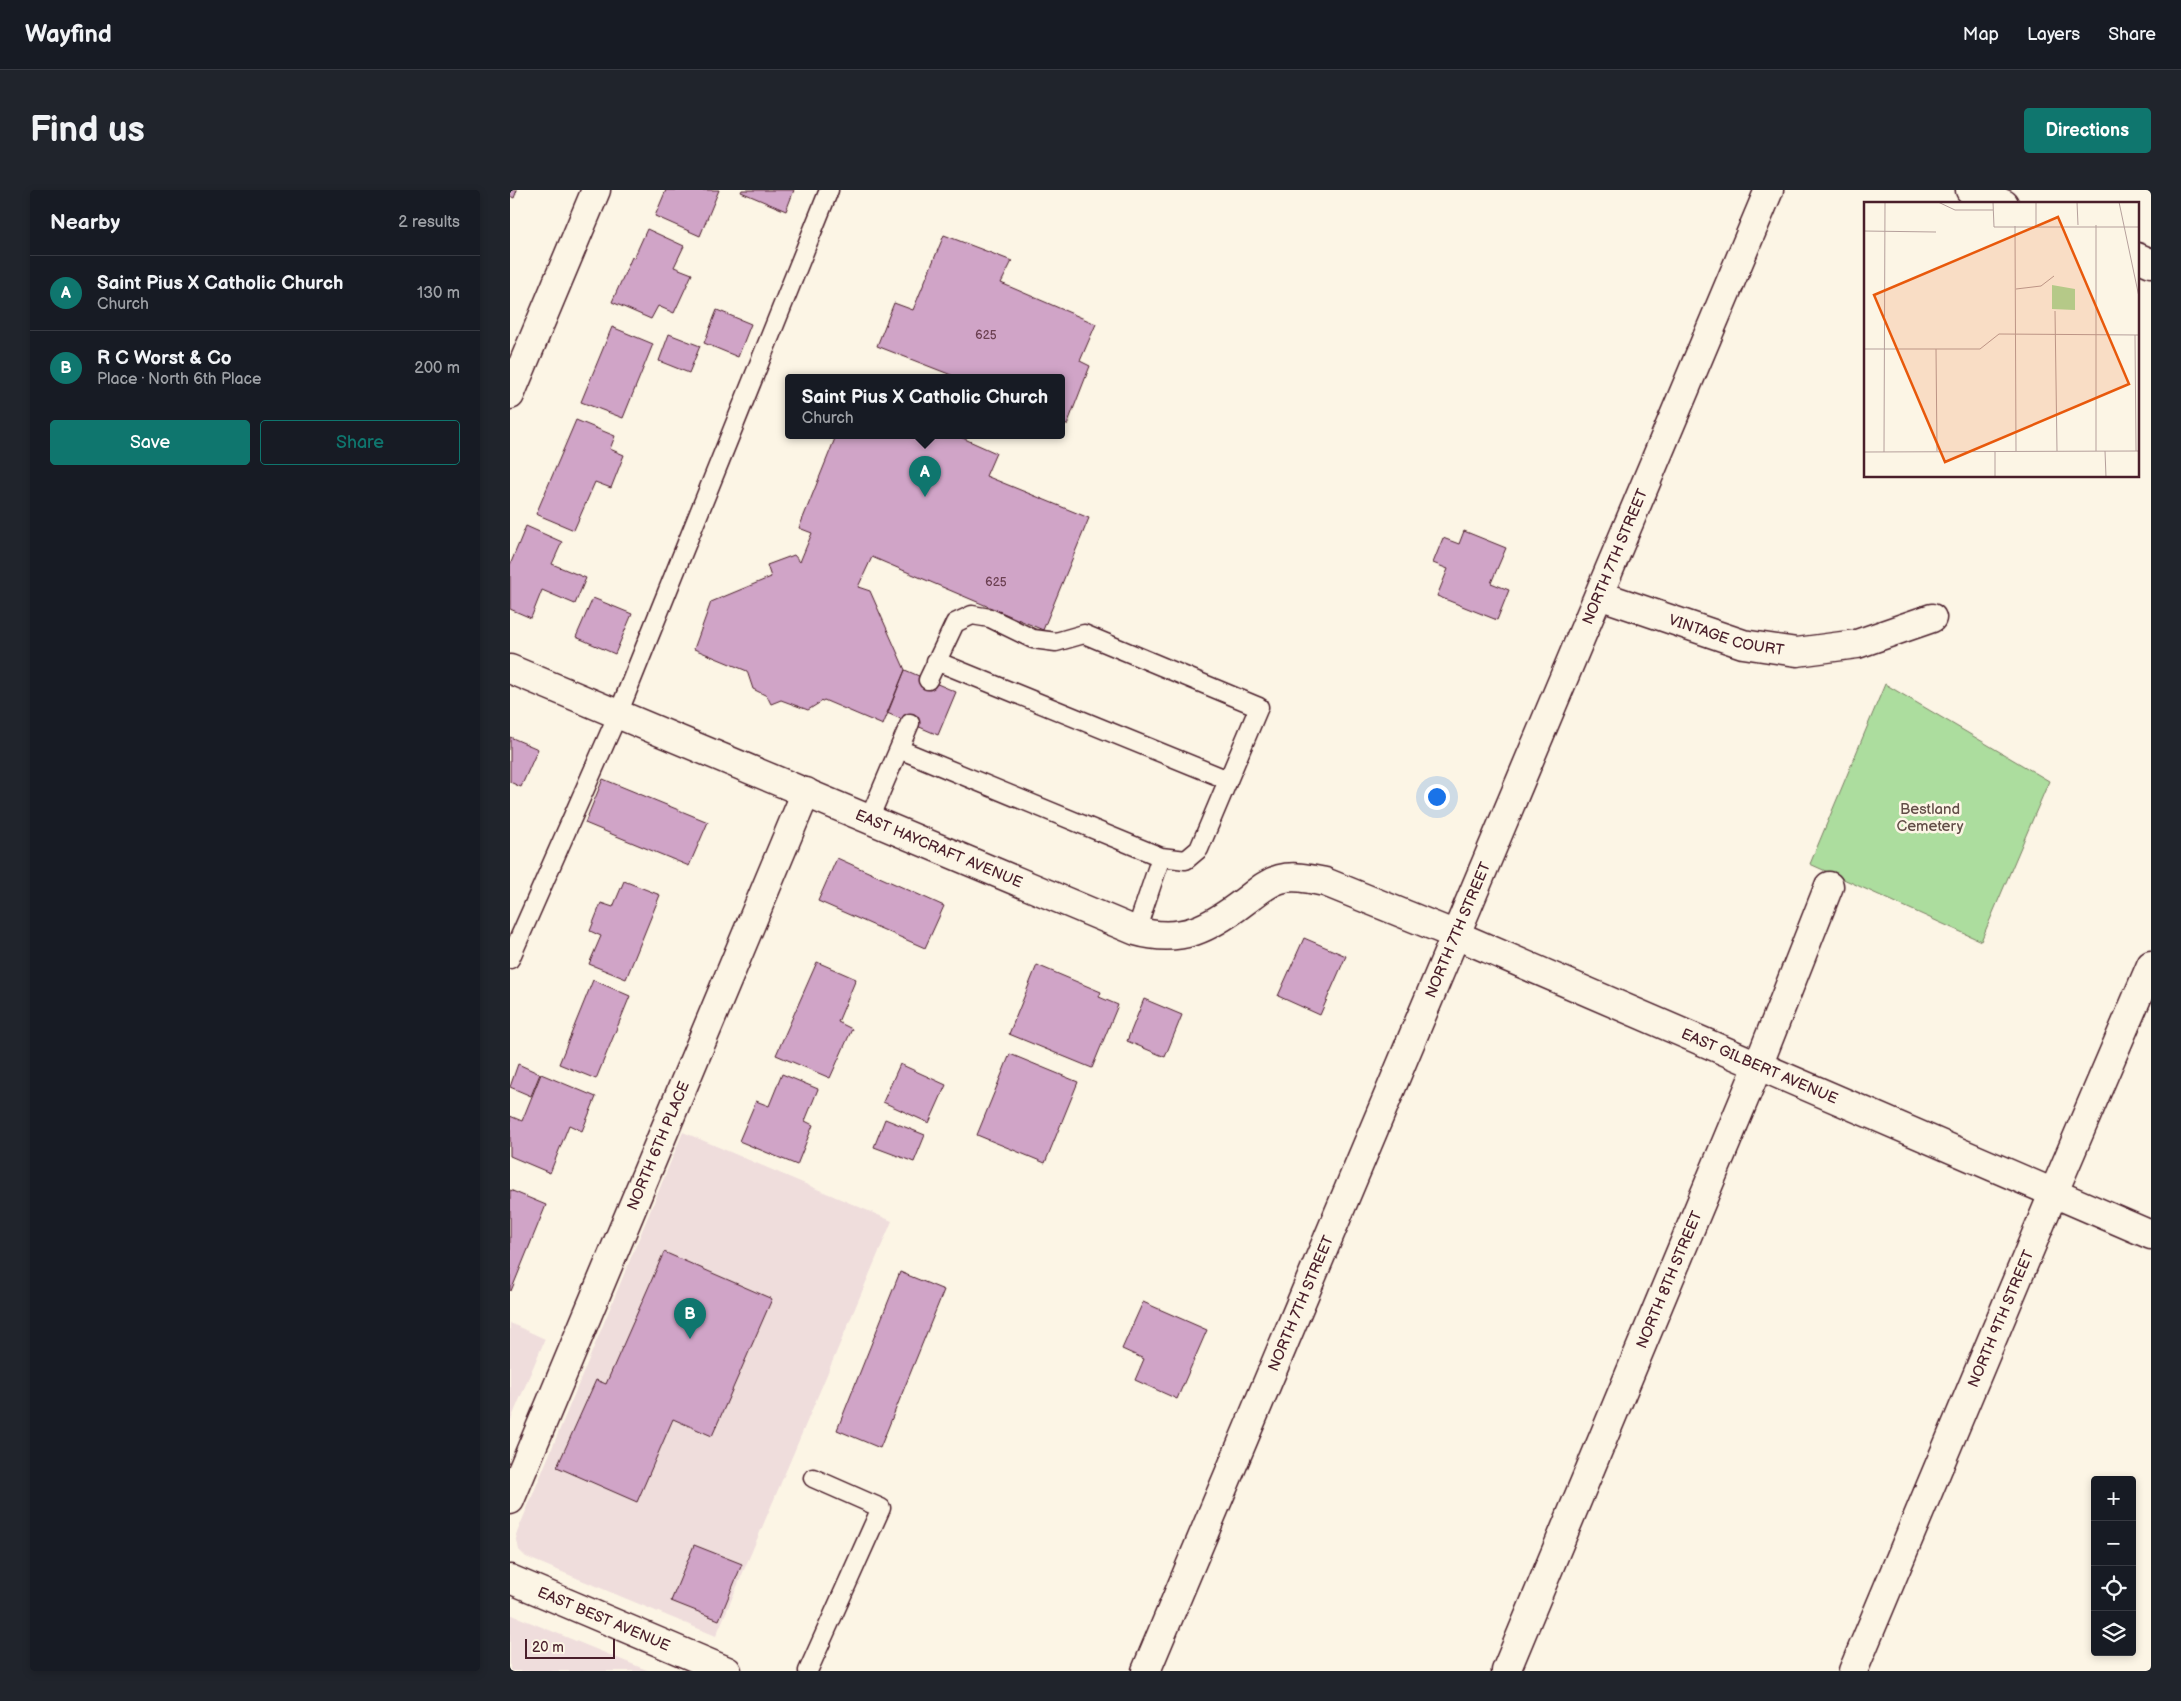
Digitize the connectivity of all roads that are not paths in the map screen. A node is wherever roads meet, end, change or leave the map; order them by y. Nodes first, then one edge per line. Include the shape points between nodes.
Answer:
1 (596, 190) edge
2 (829, 190) edge
3 (1769, 190) edge
4 (1970, 190) edge
5 (1999, 202) edge
6 (2138, 257) edge
7 (2151, 263) edge
8 (510, 395) edge
9 (1599, 595) junction
10 (1932, 618) dead end
11 (936, 661) junction
12 (510, 669) edge
13 (928, 680) dead end
14 (618, 714) junction
15 (910, 723) dead end
16 (899, 749) junction
17 (1228, 780) junction
18 (806, 792) junction
19 (869, 819) junction
20 (1160, 857) junction
21 (1829, 886) dead end
22 (1368, 899) joint
23 (1136, 931) junction
24 (1456, 935) junction
25 (510, 959) edge
26 (2151, 965) edge
27 (1758, 1066) junction
28 (2053, 1194) junction
29 (2151, 1236) edge
30 (813, 1478) dead end
31 (510, 1500) edge
32 (510, 1579) edge
33 (727, 1671) edge
34 (808, 1671) edge
35 (1146, 1671) edge
36 (1506, 1671) edge
37 (1853, 1671) edge

1 - 8 street
2 - 14 lane
3 - 9 street, NORTH 7TH STREET
4 - 5 street
6 - 7 street
9 - 10 street, VINTAGE COURT via 1743,644 1797,652 1856,644
9 - 24 street, NORTH 7TH STREET
11 - 13 lane
11 - 17 lane
11 - 17 lane via 955,624 972,615 990,618 1033,639 1056,642 1084,634 1259,707
12 - 14 street, EAST HAYCRAFT AVENUE
14 - 18 street, EAST HAYCRAFT AVENUE
14 - 25 lane
15 - 16 lane
16 - 19 lane
16 - 20 lane
17 - 20 lane via 1199,849 1186,860
18 - 19 street, EAST HAYCRAFT AVENUE
18 - 31 street, NORTH 6TH PLACE
19 - 23 street, EAST HAYCRAFT AVENUE
20 - 23 lane
21 - 27 street, NORTH 8TH STREET
22 - 23 street, EAST HAYCRAFT AVENUE via 1310,878 1281,879 1266,885 1219,921 1198,932 1150,935
22 - 24 street, EAST GILBERT AVENUE
24 - 27 street, EAST GILBERT AVENUE
24 - 35 street, NORTH 7TH STREET
26 - 28 street, NORTH 9TH STREET
27 - 28 street, EAST GILBERT AVENUE
27 - 36 street, NORTH 8TH STREET
28 - 29 street, EAST GILBERT AVENUE
28 - 37 street, NORTH 9TH STREET
30 - 34 lane via 882,1508
32 - 33 street, EAST BEST AVENUE

